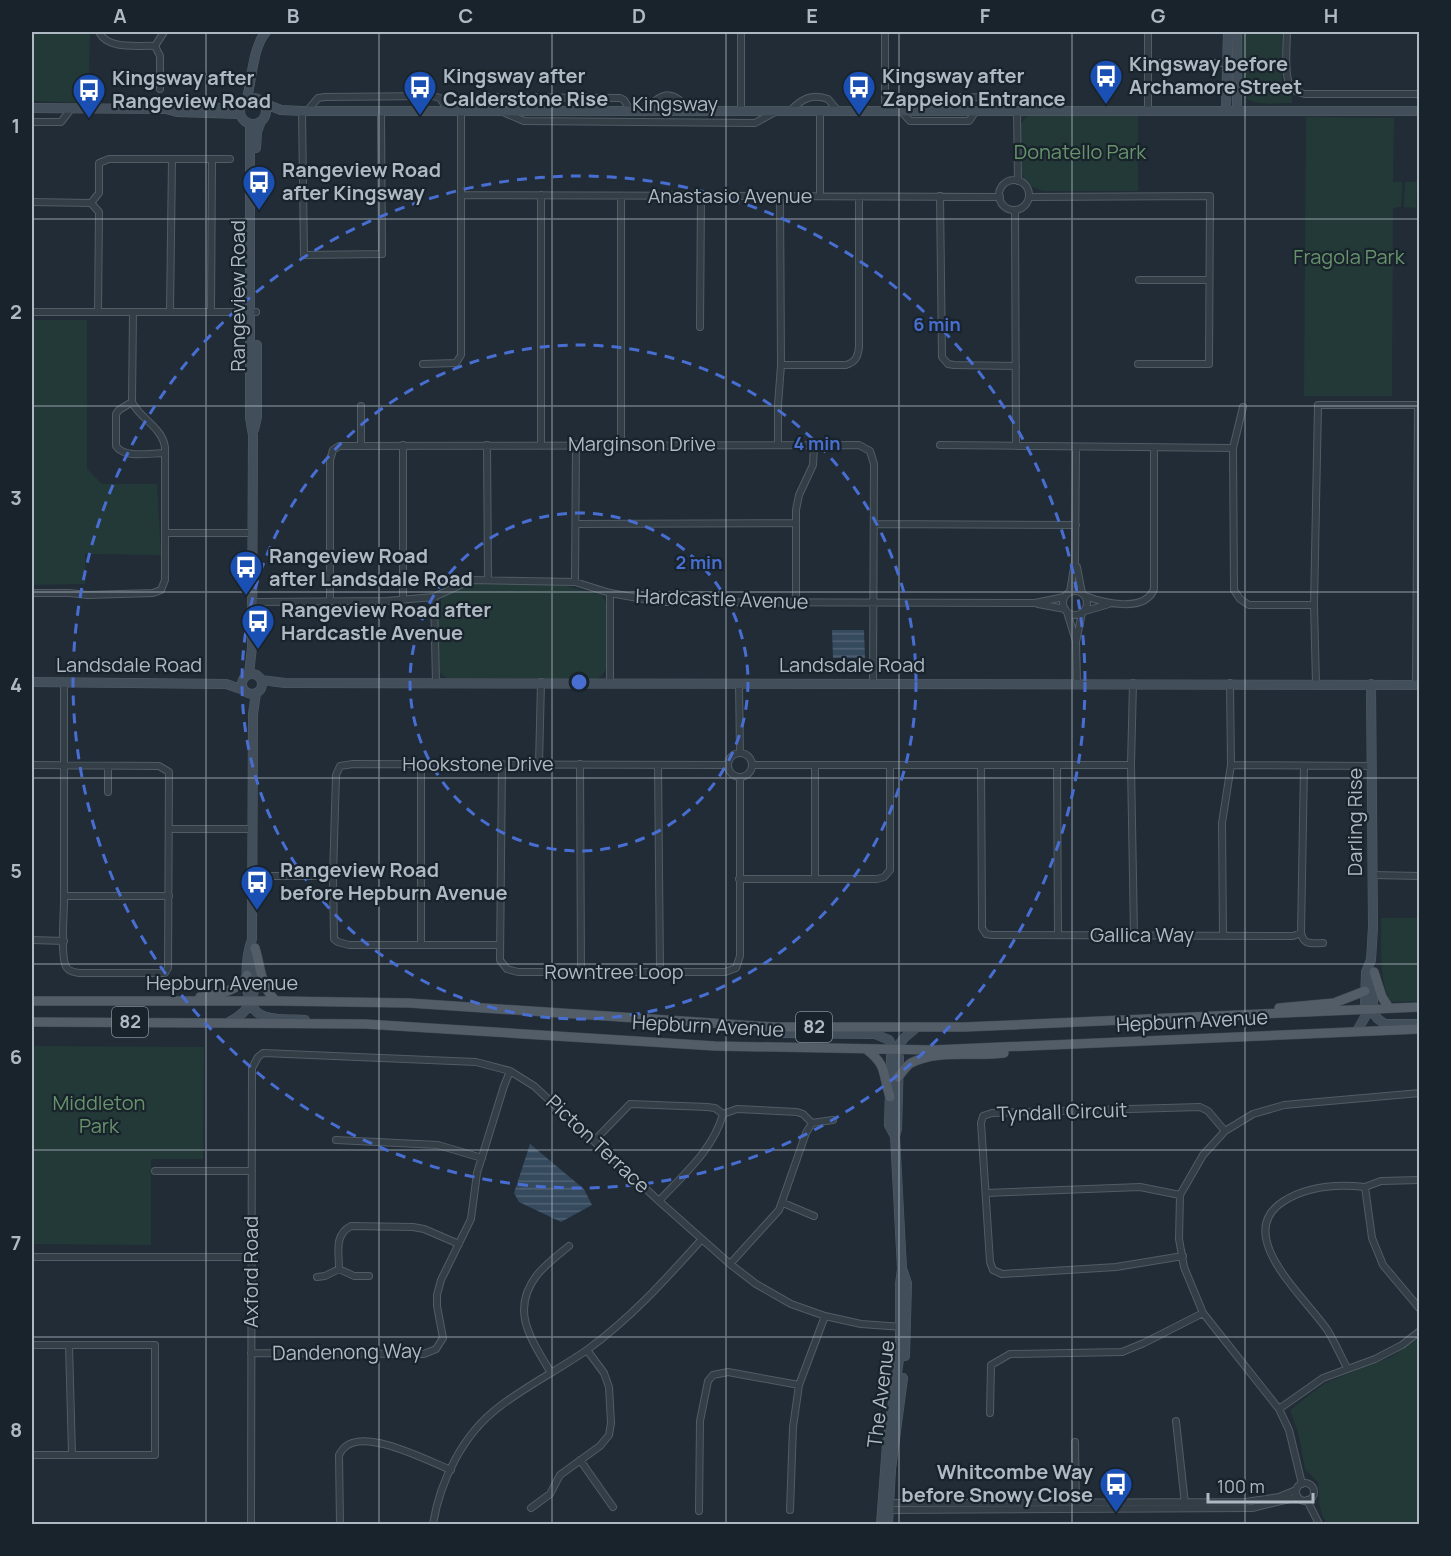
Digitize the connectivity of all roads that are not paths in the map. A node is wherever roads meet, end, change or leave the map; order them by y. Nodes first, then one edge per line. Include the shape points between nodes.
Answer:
1 (99, 32) edge
2 (164, 32) edge
3 (266, 32) edge
4 (741, 32) edge
5 (885, 32) edge
6 (1148, 32) edge
7 (1228, 32) edge
8 (1237, 32) edge
9 (1287, 32) edge
10 (155, 46) junction
11 (1148, 63) junction
12 (1227, 63) junction
13 (253, 75) junction
14 (160, 89) dead end
15 (1419, 94) edge
16 (261, 101) junction
17 (242, 106) junction
18 (32, 108) edge
19 (71, 109) junction
20 (281, 110) junction
21 (498, 110) junction
22 (630, 110) junction
23 (647, 110) junction
24 (689, 110) junction
25 (741, 110) junction
26 (1148, 110) junction
27 (1226, 110) junction
28 (1237, 110) junction
29 (305, 111) junction
30 (381, 111) junction
31 (448, 111) junction
32 (466, 111) junction
33 (778, 111) junction
34 (791, 111) junction
35 (820, 111) junction
36 (838, 111) junction
37 (885, 111) junction
38 (901, 111) junction
39 (943, 111) junction
40 (976, 111) junction
41 (1017, 111) junction
42 (1036, 111) junction
43 (1419, 111) edge
44 (263, 119) junction
45 (32, 122) edge
46 (250, 124) junction
47 (172, 159) junction
48 (212, 159) junction
49 (230, 159) dead end
50 (1018, 181) junction
51 (253, 192) junction
52 (461, 195) junction
53 (541, 195) junction
54 (621, 196) junction
55 (700, 196) junction
56 (780, 196) junction
57 (820, 196) junction
58 (859, 196) junction
59 (940, 196) junction
60 (1000, 196) junction
61 (1029, 197) junction
62 (32, 202) edge
63 (91, 203) junction
64 (1015, 210) junction
65 (1139, 280) dead end
66 (1209, 280) junction
67 (32, 312) edge
68 (98, 312) junction
69 (133, 312) junction
70 (170, 312) junction
71 (211, 312) junction
72 (253, 312) junction
73 (700, 327) dead end
74 (423, 364) dead end
75 (1138, 364) dead end
76 (781, 365) junction
77 (1016, 366) junction
78 (132, 402) junction
79 (1419, 405) edge
80 (361, 406) dead end
81 (1243, 407) dead end
82 (361, 444) junction
83 (542, 444) junction
84 (576, 444) junction
85 (621, 444) junction
86 (778, 444) junction
87 (403, 445) junction
88 (487, 445) junction
89 (814, 445) junction
90 (940, 445) dead end
91 (1016, 446) junction
92 (1076, 447) junction
93 (1154, 448) junction
94 (1233, 448) junction
95 (165, 453) junction
96 (796, 523) junction
97 (576, 524) junction
98 (874, 524) junction
99 (1076, 525) junction
100 (165, 533) junction
101 (252, 533) junction
102 (1075, 561) junction
103 (488, 580) junction
104 (575, 582) junction
105 (1070, 592) junction
106 (32, 593) edge
107 (610, 593) junction
108 (1083, 595) junction
109 (434, 597) junction
110 (1065, 597) junction
111 (403, 598) junction
112 (330, 601) junction
113 (252, 602) junction
114 (796, 602) junction
115 (874, 602) junction
116 (1035, 603) junction
117 (1115, 603) junction
118 (1314, 605) junction
119 (1066, 611) junction
120 (1083, 612) junction
121 (1076, 642) junction
122 (252, 647) junction
123 (246, 676) junction
124 (260, 678) junction
125 (32, 682) edge
126 (541, 682) junction
127 (64, 683) junction
128 (436, 683) junction
129 (610, 683) junction
130 (739, 683) junction
131 (1077, 683) junction
132 (1133, 683) junction
133 (226, 684) junction
134 (285, 684) junction
135 (873, 684) junction
136 (1230, 684) junction
137 (1316, 684) junction
138 (1371, 684) junction
139 (1418, 685) edge
140 (251, 691) junction
141 (740, 753) junction
142 (421, 764) junction
143 (501, 764) junction
144 (539, 764) junction
145 (580, 764) junction
146 (32, 765) edge
147 (64, 765) junction
148 (658, 765) junction
149 (728, 765) junction
150 (753, 765) junction
151 (814, 765) junction
152 (890, 765) junction
153 (981, 765) junction
154 (1057, 765) junction
155 (1131, 765) junction
156 (1231, 765) junction
157 (108, 766) junction
158 (1304, 766) junction
159 (1372, 766) junction
160 (740, 777) junction
161 (108, 792) dead end
162 (169, 829) junction
163 (253, 829) junction
164 (1373, 875) junction
165 (253, 876) junction
166 (333, 876) junction
167 (1419, 876) edge
168 (739, 879) junction
169 (814, 879) junction
170 (64, 896) junction
171 (168, 896) junction
172 (1301, 933) junction
173 (1058, 935) junction
174 (1134, 935) junction
175 (1223, 936) junction
176 (32, 940) edge
177 (64, 941) junction
178 (253, 943) junction
179 (1323, 944) dead end
180 (422, 945) junction
181 (500, 945) junction
182 (1371, 960) junction
183 (581, 972) junction
184 (660, 972) junction
185 (1374, 972) junction
186 (247, 975) junction
187 (1365, 991) junction
188 (32, 1001) edge
189 (251, 1001) junction
190 (276, 1001) junction
191 (168, 1002) junction
192 (1419, 1007) edge
193 (1389, 1008) junction
194 (1370, 1010) junction
195 (1242, 1015) junction
196 (32, 1022) edge
197 (229, 1022) junction
198 (344, 1023) junction
199 (1419, 1024) edge
200 (773, 1027) junction
201 (917, 1027) junction
202 (1419, 1029) edge
203 (1357, 1031) junction
204 (1017, 1048) junction
205 (866, 1049) junction
206 (895, 1050) junction
207 (258, 1057) joint
208 (510, 1071) junction
209 (898, 1077) junction
210 (1419, 1093) edge
211 (890, 1097) junction
212 (723, 1114) junction
213 (833, 1120) dead end
214 (812, 1123) junction
215 (1226, 1131) junction
216 (895, 1136) junction
217 (336, 1140) dead end
218 (594, 1141) junction
219 (482, 1158) junction
220 (155, 1171) dead end
221 (252, 1171) junction
222 (1419, 1180) edge
223 (1365, 1187) junction
224 (986, 1193) junction
225 (1180, 1195) junction
226 (659, 1201) junction
227 (783, 1203) junction
228 (814, 1216) dead end
229 (702, 1239) junction
230 (459, 1244) junction
231 (569, 1246) dead end
232 (1183, 1256) junction
233 (32, 1257) edge
234 (251, 1257) junction
235 (730, 1264) junction
236 (339, 1269) junction
237 (317, 1276) dead end
238 (369, 1276) dead end
239 (1419, 1309) edge
240 (1203, 1313) junction
241 (825, 1316) junction
242 (903, 1327) junction
243 (1419, 1331) edge
244 (32, 1344) edge
245 (69, 1345) junction
246 (587, 1350) junction
247 (251, 1353) junction
248 (1347, 1368) junction
249 (551, 1373) junction
250 (799, 1385) junction
251 (1279, 1409) junction
252 (990, 1413) dead end
253 (1176, 1421) dead end
254 (1075, 1442) dead end
255 (72, 1454) junction
256 (32, 1455) edge
257 (580, 1460) junction
258 (451, 1470) junction
259 (1302, 1484) junction
260 (1296, 1490) junction
261 (1298, 1497) junction
262 (1307, 1500) junction
263 (1185, 1505) junction
264 (885, 1506) junction
265 (613, 1507) dead end
266 (1076, 1507) junction
267 (531, 1508) dead end
268 (790, 1510) dead end
269 (699, 1511) dead end
270 (251, 1524) edge
271 (340, 1524) edge
272 (434, 1524) edge
273 (881, 1524) edge
274 (888, 1524) edge
275 (1319, 1524) edge

1 - 10 street via 111,44
2 - 10 street
3 - 13 street via 255,54
4 - 25 street
5 - 37 street
6 - 11 street
7 - 12 street
8 - 28 street
9 - 15 street via 1287,79 1298,92
10 - 14 street via 160,56
11 - 12 street
11 - 26 street
12 - 27 street
13 - 16 street
13 - 17 street
16 - 17 street
16 - 20 street, Kingsway
16 - 44 street via 266,111
17 - 19 street
17 - 46 street via 242,119
18 - 19 street
19 - 45 street via 61,122
20 - 29 street, Kingsway
20 - 44 street, Kingsway
21 - 22 street, Kingsway
21 - 32 street, Kingsway
21 - 33 street, Kingsway via 524,121 754,123
22 - 23 street, Kingsway
22 - 32 street, Kingsway via 620,98 480,97
23 - 24 street, Kingsway
23 - 24 street, Kingsway via 662,96 682,99
24 - 25 street, Kingsway
25 - 33 street, Kingsway
26 - 27 street, Kingsway
26 - 42 street, Kingsway
27 - 28 street, Kingsway
28 - 43 street, Kingsway
29 - 30 street, Kingsway
29 - 30 street via 304,255 382,254
29 - 31 street via 322,97 433,96 440,98
30 - 31 street, Kingsway
31 - 32 street, Kingsway
32 - 52 street
33 - 34 street, Kingsway
34 - 35 street, Kingsway
34 - 36 street, Kingsway via 805,98 823,97
35 - 36 street, Kingsway
35 - 57 street
36 - 37 street, Kingsway
37 - 38 street, Kingsway
38 - 39 street, Kingsway
38 - 40 street, Kingsway via 910,121 969,121
39 - 40 street, Kingsway
39 - 42 street, Kingsway via 961,97 1025,98
40 - 41 street, Kingsway
41 - 42 street, Kingsway
41 - 50 street
44 - 46 street
44 - 51 street, Rangeview Road via 256,140
46 - 51 street, Rangeview Road
47 - 48 street
47 - 63 street via 109,159 99,163 99,193
47 - 70 street
48 - 49 street
48 - 71 street
50 - 60 street via 1005,184
50 - 61 street via 1025,185
51 - 72 street, Rangeview Road
52 - 53 street, Anastasio Avenue
52 - 74 street via 461,355 456,363
53 - 54 street, Anastasio Avenue
53 - 83 street
54 - 55 street, Anastasio Avenue
54 - 85 street
55 - 56 street, Anastasio Avenue
55 - 73 street
56 - 57 street, Anastasio Avenue
56 - 76 street
57 - 58 street, Anastasio Avenue
58 - 59 street, Anastasio Avenue
58 - 76 street via 857,358 846,365
59 - 60 street, Anastasio Avenue
59 - 77 street via 942,357 954,365
60 - 64 street via 1006,207
61 - 64 street via 1023,207
61 - 66 street via 1210,196
62 - 63 street
63 - 68 street via 99,212
64 - 77 street
65 - 66 street
66 - 75 street via 1209,364
67 - 68 street
68 - 69 street
69 - 70 street
69 - 78 street
70 - 71 street
71 - 72 street
72 - 101 street, Rangeview Road
76 - 86 street
77 - 91 street
78 - 95 street via 161,435
78 - 95 street via 117,414 116,446 122,452
79 - 118 street via 1318,405
79 - 139 street
80 - 82 street
81 - 94 street
82 - 87 street, Marginson Drive
82 - 112 street, Marginson Drive via 339,446 331,454
83 - 84 street, Marginson Drive
83 - 88 street, Marginson Drive
84 - 85 street, Marginson Drive
84 - 97 street
85 - 86 street, Marginson Drive
86 - 89 street, Marginson Drive
87 - 88 street, Marginson Drive
87 - 111 street
88 - 103 street
89 - 96 street via 813,465 799,495
89 - 98 street, Marginson Drive via 859,445 870,451 874,464
90 - 91 street
91 - 92 street
92 - 93 street
92 - 99 street
93 - 94 street
93 - 117 street via 1154,590 1149,599 1139,604
94 - 118 street via 1236,595 1248,605
95 - 100 street
96 - 97 street
96 - 114 street
97 - 104 street
98 - 99 street
98 - 115 street, Marginson Drive
99 - 102 street
100 - 101 street
100 - 106 street via 165,580 160,590 88,595
101 - 113 street, Rangeview Road
102 - 105 street
102 - 108 street
103 - 104 street, Hardcastle Avenue
103 - 109 street, Hardcastle Avenue via 468,581
104 - 107 street, Hardcastle Avenue
105 - 108 street
105 - 110 street
107 - 114 street, Hardcastle Avenue via 660,602
107 - 129 street
108 - 117 street
108 - 120 street via 1087,603
109 - 111 street, Hardcastle Avenue
109 - 128 street
110 - 116 street
110 - 119 street
111 - 112 street, Hardcastle Avenue
112 - 113 street, Hardcastle Avenue
113 - 122 street, Rangeview Road
114 - 115 street, Hardcastle Avenue
115 - 116 street, Hardcastle Avenue
115 - 135 street, Marginson Drive
116 - 119 street
117 - 120 street
118 - 137 street
119 - 120 street via 1074,615
119 - 121 street
120 - 121 street
121 - 131 street
122 - 123 street, Rangeview Road
122 - 124 street, Rangeview Road
123 - 124 street, Landsdale Road
123 - 133 street, Landsdale Road
123 - 140 street via 242,684
124 - 134 street, Landsdale Road
124 - 140 street via 262,686
125 - 127 street, Landsdale Road
126 - 128 street, Landsdale Road
126 - 129 street, Landsdale Road
126 - 144 street
127 - 133 street, Landsdale Road
127 - 147 street
128 - 134 street, Landsdale Road
129 - 130 street, Landsdale Road
130 - 135 street, Landsdale Road
130 - 141 street
131 - 132 street, Landsdale Road
131 - 135 street, Landsdale Road
132 - 136 street, Landsdale Road
132 - 155 street
133 - 140 street, Landsdale Road
134 - 140 street, Landsdale Road
136 - 137 street, Landsdale Road
136 - 156 street
137 - 138 street, Landsdale Road
138 - 139 street, Landsdale Road
138 - 159 street, Darling Rise
140 - 163 street
141 - 149 street via 731,757
141 - 150 street via 749,756
142 - 143 street, Hookstone Drive
142 - 166 street, Hookstone Drive via 346,764 337,770
142 - 180 street
143 - 144 street, Hookstone Drive
143 - 181 street, Rowntree Loop
144 - 145 street, Hookstone Drive
145 - 148 street, Hookstone Drive
145 - 183 street
146 - 147 street
147 - 157 street
147 - 170 street
148 - 149 street, Hookstone Drive
148 - 184 street
149 - 160 street via 731,774
150 - 151 street
150 - 160 street via 748,775
151 - 152 street
151 - 169 street
152 - 153 street
152 - 169 street via 890,870 884,877
153 - 154 street
153 - 173 street, Gallica Way via 982,928 993,935
154 - 155 street
154 - 173 street
155 - 174 street
156 - 158 street
156 - 175 street via 1222,823
157 - 161 street
157 - 162 street via 159,766 168,772
158 - 159 street
158 - 172 street
159 - 164 street, Darling Rise
160 - 168 street, Rowntree Loop
162 - 163 street
162 - 171 street
163 - 165 street
164 - 167 street
164 - 182 street, Darling Rise
165 - 166 street
165 - 178 street
166 - 180 street via 333,934 338,942
168 - 169 street
168 - 184 street, Rowntree Loop via 740,956 736,968 726,972
170 - 171 street
170 - 177 street
171 - 177 street via 165,973 72,972 64,963
172 - 175 street, Gallica Way
172 - 179 street via 1306,943
173 - 174 street, Gallica Way
174 - 175 street, Gallica Way
176 - 177 street
178 - 186 street via 249,948
178 - 189 street via 255,991
178 - 190 main road via 263,983
180 - 181 street
181 - 183 street, Rowntree Loop via 502,965 512,972
182 - 185 street, Darling Rise
182 - 187 street, Darling Rise
183 - 184 street, Rowntree Loop
185 - 193 main road
185 - 194 street, Darling Rise
186 - 189 street
186 - 191 main road via 243,982 225,992
187 - 194 street, Darling Rise via 1365,1003
187 - 195 main road via 1334,1003 1257,1010
188 - 191 main road, Hepburn Avenue / 82
189 - 190 main road, Hepburn Avenue / 82
189 - 191 main road, Hepburn Avenue / 82
189 - 197 street via 243,1014
189 - 198 street via 256,1011 268,1016
190 - 200 main road, Hepburn Avenue / 82 via 409,1004
192 - 193 main road, Hepburn Avenue / 82
193 - 194 main road, Hepburn Avenue / 82
194 - 195 main road, Hepburn Avenue / 82
194 - 199 street via 1385,1024
194 - 203 street, Darling Rise
195 - 201 main road, Hepburn Avenue / 82
196 - 197 main road, Hepburn Avenue / 82
197 - 198 main road, Hepburn Avenue / 82
198 - 205 main road, Hepburn Avenue / 82 via 715,1046
200 - 201 main road, Hepburn Avenue / 82
200 - 206 street via 780,1033 875,1034 889,1040
201 - 206 street
202 - 203 main road, Hepburn Avenue / 82
203 - 204 main road, Hepburn Avenue / 82
204 - 206 main road, Hepburn Avenue / 82
204 - 209 main road via 986,1056 923,1059 909,1065
205 - 206 main road, Hepburn Avenue / 82
205 - 211 main road via 882,1065
206 - 209 street, The Avenue via 899,1058
206 - 211 street, The Avenue via 891,1056
207 - 208 street, Picton Terrace via 273,1053 476,1062
207 - 221 street, Axford Road via 252,1068
208 - 218 street, Picton Terrace via 534,1086
208 - 219 street, Dandenong Way
209 - 216 street, The Avenue
210 - 215 street via 1284,1105 1253,1114
211 - 216 street, The Avenue via 889,1125
212 - 214 street via 737,1109 797,1112
212 - 218 street via 707,1107 630,1104
212 - 226 street via 705,1151
213 - 214 street
214 - 227 street
215 - 224 street, Tyndall Circuit via 1200,1107 992,1113 983,1116 981,1123
215 - 225 street via 1203,1155
216 - 242 street, The Avenue via 902,1269 907,1283
217 - 219 street via 438,1145
218 - 226 street, Picton Terrace
219 - 230 street, Dandenong Way via 474,1185 471,1220
220 - 221 street
221 - 234 street, Axford Road
222 - 223 street via 1381,1181
223 - 239 street via 1372,1238 1383,1265
223 - 248 street via 1304,1191 1278,1205 1265,1226 1269,1251 1279,1269 1328,1331
224 - 225 street via 1140,1187
224 - 232 street, Tyndall Circuit via 990,1262 993,1270 1002,1274 1116,1267
225 - 232 street via 1179,1239
226 - 229 street, Picton Terrace
227 - 228 street
227 - 235 street
229 - 235 street, Picton Terrace
229 - 246 street via 641,1306
230 - 236 street via 413,1227 351,1226 339,1238
230 - 247 street, Dandenong Way via 437,1295 443,1338 436,1349 424,1354
231 - 249 street via 538,1274 525,1294 523,1311 529,1335
232 - 240 street
233 - 234 street
234 - 247 street, Axford Road
235 - 241 street, Picton Terrace via 775,1296
236 - 237 street
236 - 238 street via 354,1276
240 - 251 street
240 - 252 street via 1122,1352 1010,1354 991,1365
241 - 242 street, Picton Terrace
241 - 250 street
242 - 264 street, The Avenue via 905,1356
243 - 248 street via 1375,1359
244 - 245 street
245 - 255 street
245 - 255 street via 154,1345 155,1455
246 - 249 street
246 - 257 street via 604,1373 609,1388 611,1423 609,1435 600,1446
247 - 270 street, Axford Road
248 - 251 street via 1323,1378
249 - 258 street via 496,1409 465,1442
250 - 268 street
250 - 269 street via 728,1372 708,1381 700,1427
251 - 259 street via 1289,1430
253 - 263 street
254 - 266 street
255 - 256 street
257 - 265 street
257 - 267 street via 560,1475 550,1494
258 - 271 street via 386,1443 345,1446 339,1455
258 - 272 street
259 - 260 street
259 - 262 street via 1313,1489
260 - 261 street
260 - 263 street via 1260,1501
261 - 262 street
261 - 263 street via 1252,1508
262 - 275 street
263 - 266 street
264 - 266 street
264 - 273 street, The Avenue
264 - 274 street, The Avenue

